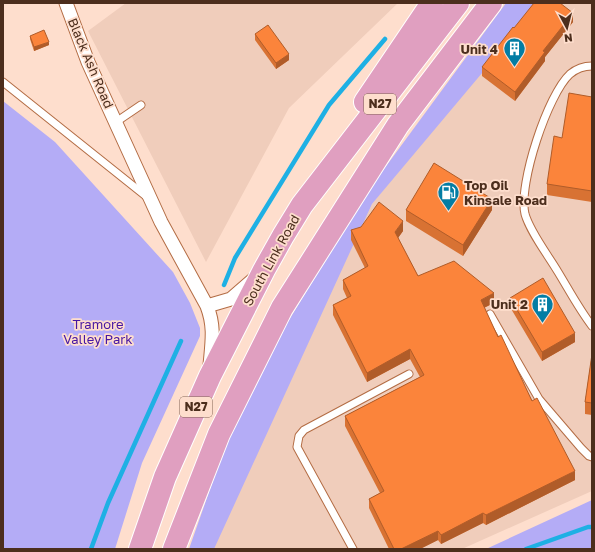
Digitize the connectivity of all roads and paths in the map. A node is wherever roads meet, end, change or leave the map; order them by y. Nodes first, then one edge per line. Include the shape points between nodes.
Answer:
1 (66, 3) edge
2 (432, 3) edge
3 (458, 3) edge
4 (491, 3) edge
5 (592, 66) edge
6 (3, 82) edge
7 (141, 104) dead end
8 (116, 122) junction
9 (151, 199) junction
10 (302, 205) junction
11 (264, 270) junction
12 (206, 306) junction
13 (490, 314) dead end
14 (592, 326) edge
15 (409, 374) dead end
16 (210, 376) junction
17 (592, 458) edge
18 (140, 549) edge
19 (174, 549) edge
20 (353, 549) edge

1 - 8 street, Black Ash Road via 88,62
2 - 10 highway via 360,108
3 - 10 highway, South Link Road / N27
4 - 19 highway, N27 via 398,125 282,308 219,434
5 - 14 lane via 577,69 563,83 554,98 534,148 525,181 524,203 528,221 537,238
6 - 9 lane
7 - 8 lane
8 - 9 street, Black Ash Road
9 - 12 street
10 - 11 highway, South Link Road / N27
11 - 12 street via 231,299
11 - 16 highway, South Link Road / N27
12 - 16 street via 213,327
13 - 17 lane via 539,399
15 - 20 lane via 304,430 299,436 297,447
16 - 18 highway, South Link Road / N27 via 164,477

